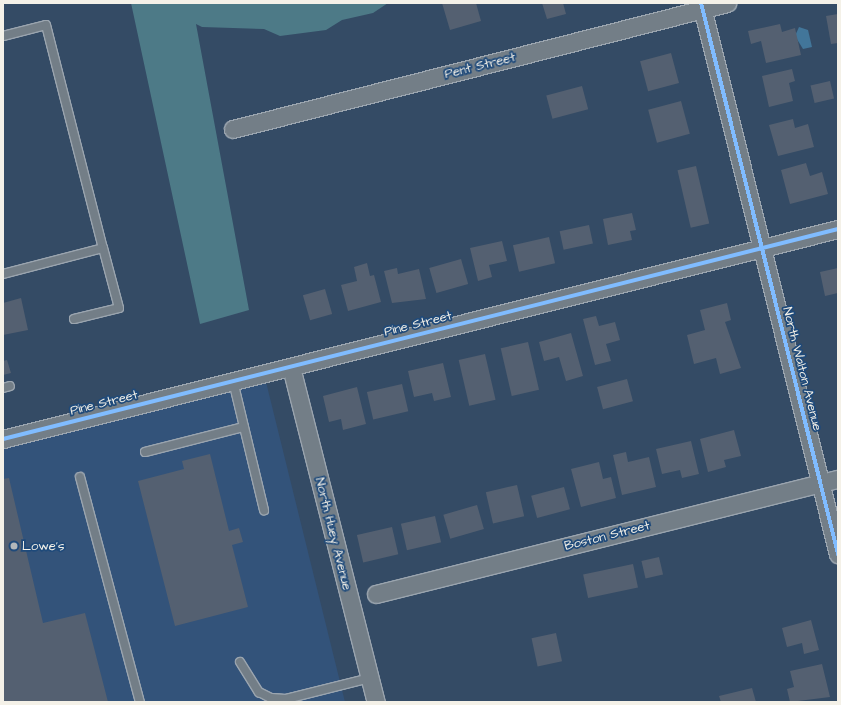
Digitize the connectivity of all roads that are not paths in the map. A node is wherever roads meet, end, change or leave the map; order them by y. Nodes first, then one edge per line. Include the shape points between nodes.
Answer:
1 (727, 3) edge
2 (701, 6) edge
3 (3, 36) edge
4 (233, 129) dead end
5 (838, 229) edge
6 (103, 248) junction
7 (761, 249) junction
8 (3, 274) edge
9 (74, 319) dead end
10 (291, 367) junction
11 (233, 381) junction
12 (244, 427) junction
13 (3, 439) edge
14 (145, 452) dead end
15 (80, 477) dead end
16 (838, 479) edge
17 (820, 484) junction
18 (264, 510) dead end
19 (838, 554) edge
20 (376, 594) dead end
21 (240, 662) dead end
22 (370, 678) junction
23 (140, 702) edge
24 (376, 702) edge

1 - 2 street, Pent Street
2 - 4 street, Pent Street
2 - 7 street, North Walton Avenue
3 - 6 lane via 46,25
5 - 7 street, Pine Street
6 - 8 lane
6 - 9 lane via 119,308
7 - 10 street, Pine Street
7 - 17 street, North Walton Avenue
10 - 11 street, Pine Street
10 - 22 street, North Huey Avenue
11 - 12 lane
11 - 13 street, Pine Street
12 - 14 lane
12 - 18 lane
15 - 23 lane
16 - 17 street, Boston Street
17 - 19 street, North Walton Avenue
17 - 20 street, Boston Street
21 - 22 lane via 259,692 271,698 286,699
22 - 24 street, North Huey Avenue

